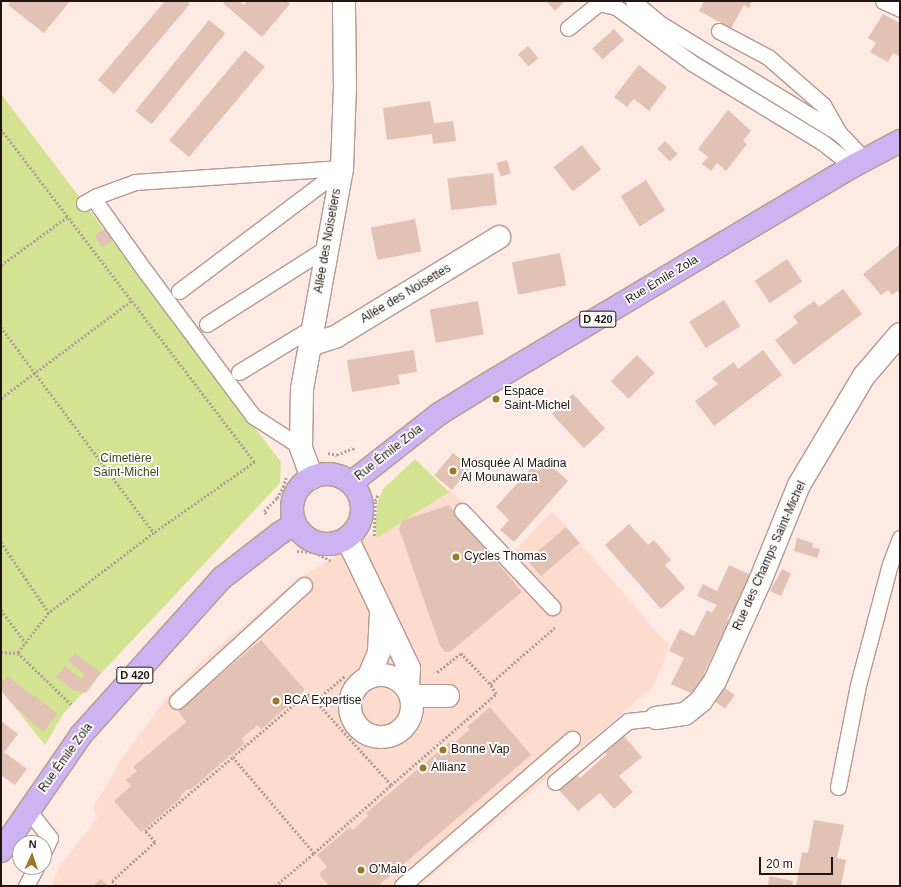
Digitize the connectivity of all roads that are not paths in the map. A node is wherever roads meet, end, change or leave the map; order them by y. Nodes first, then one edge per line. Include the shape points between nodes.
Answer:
1 (344, 1) edge
2 (633, 1) edge
3 (883, 1) edge
4 (900, 9) edge
5 (568, 28) dead end
6 (719, 31) dead end
7 (840, 134) junction
8 (900, 141) edge
9 (859, 163) junction
10 (342, 168) junction
11 (499, 237) dead end
12 (328, 247) junction
13 (179, 291) dead end
14 (207, 324) dead end
15 (900, 334) edge
16 (312, 336) junction
17 (239, 372) dead end
18 (301, 447) junction
19 (312, 478) junction
20 (351, 483) junction
21 (462, 512) dead end
22 (296, 524) junction
23 (347, 538) junction
24 (900, 538) edge
25 (304, 585) dead end
26 (552, 607) dead end
27 (381, 610) junction
28 (370, 676) junction
29 (409, 693) junction
30 (448, 696) dead end
31 (177, 701) dead end
32 (656, 718) joint
33 (572, 739) dead end
34 (555, 782) dead end
35 (838, 786) dead end
36 (29, 811) junction
37 (48, 835) edge
38 (1, 852) edge
39 (32, 875) edge
40 (26, 886) edge
41 (402, 886) edge

1 - 10 street, Allée des Noisetiers via 345,88
2 - 7 lane via 659,22
3 - 4 lane
5 - 9 lane via 599,3 616,7 692,63
6 - 7 lane via 768,57 824,105
7 - 9 lane
8 - 9 main road, Rue Émile Zola / D 420
9 - 20 main road, Rue Émile Zola / D 420 via 439,414
10 - 12 street, Allée des Noisetiers
10 - 13 lane
10 - 18 lane via 135,182 89,201 145,271 253,416
11 - 16 street, Allée des Noisettes via 337,336
12 - 14 lane
12 - 16 street, Allée des Noisetiers
15 - 32 street, Rue des Champs Saint-Michel via 864,376 799,485 715,681 701,701 685,714
16 - 17 lane
16 - 18 street, Allée des Noisetiers via 302,389
18 - 19 street, Allée des Noisetiers
19 - 20 main road via 332,474
19 - 22 main road via 296,492 292,514
20 - 23 main road via 362,501 362,511 355,531
21 - 26 lane
22 - 23 main road via 302,534 312,541 336,543
22 - 36 main road, Rue Émile Zola / D 420 via 280,533 222,578 81,735
23 - 27 street
24 - 35 lane via 890,564 858,685
25 - 31 lane
27 - 28 street via 379,652
27 - 29 street via 409,668
28 - 29 street via 387,675 399,681
28 - 29 street via 354,689 349,706 351,717 364,732 384,737 401,730 412,706
29 - 30 street
32 - 34 lane via 628,721
33 - 41 lane
36 - 37 lane
36 - 38 main road, Rue Émile Zola / D 420
39 - 40 lane

